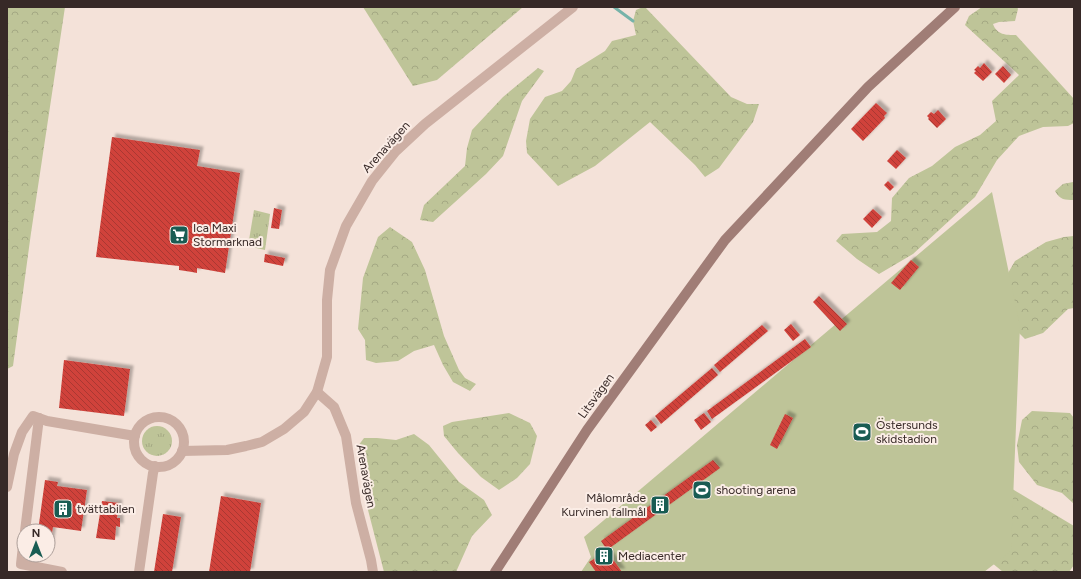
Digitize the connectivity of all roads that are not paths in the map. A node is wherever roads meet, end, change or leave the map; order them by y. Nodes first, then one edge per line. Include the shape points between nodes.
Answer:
1 (955, 7) edge
2 (569, 8) edge
3 (317, 392) junction
4 (43, 419) junction
5 (135, 436) junction
6 (182, 452) junction
7 (155, 466) junction
8 (7, 487) edge
9 (26, 523) edge
10 (21, 563) edge
11 (62, 572) edge
12 (139, 572) edge
13 (373, 572) edge
14 (495, 572) edge

1 - 14 main road, Litsvägen via 868,87 725,240 587,430
2 - 3 street, Arenavägen via 425,124 396,152 372,181 346,226 330,270 327,357
3 - 6 street, Arenavägen via 304,412 284,429 262,442 227,450
3 - 13 street, Arenavägen via 334,407 346,436 356,503
4 - 5 street
4 - 8 street via 33,416 22,432
4 - 9 street
5 - 6 street via 138,428 151,418 162,417 172,420 183,433
5 - 7 street via 134,445 137,453 146,463
6 - 7 street via 171,464
7 - 12 street
10 - 11 street

